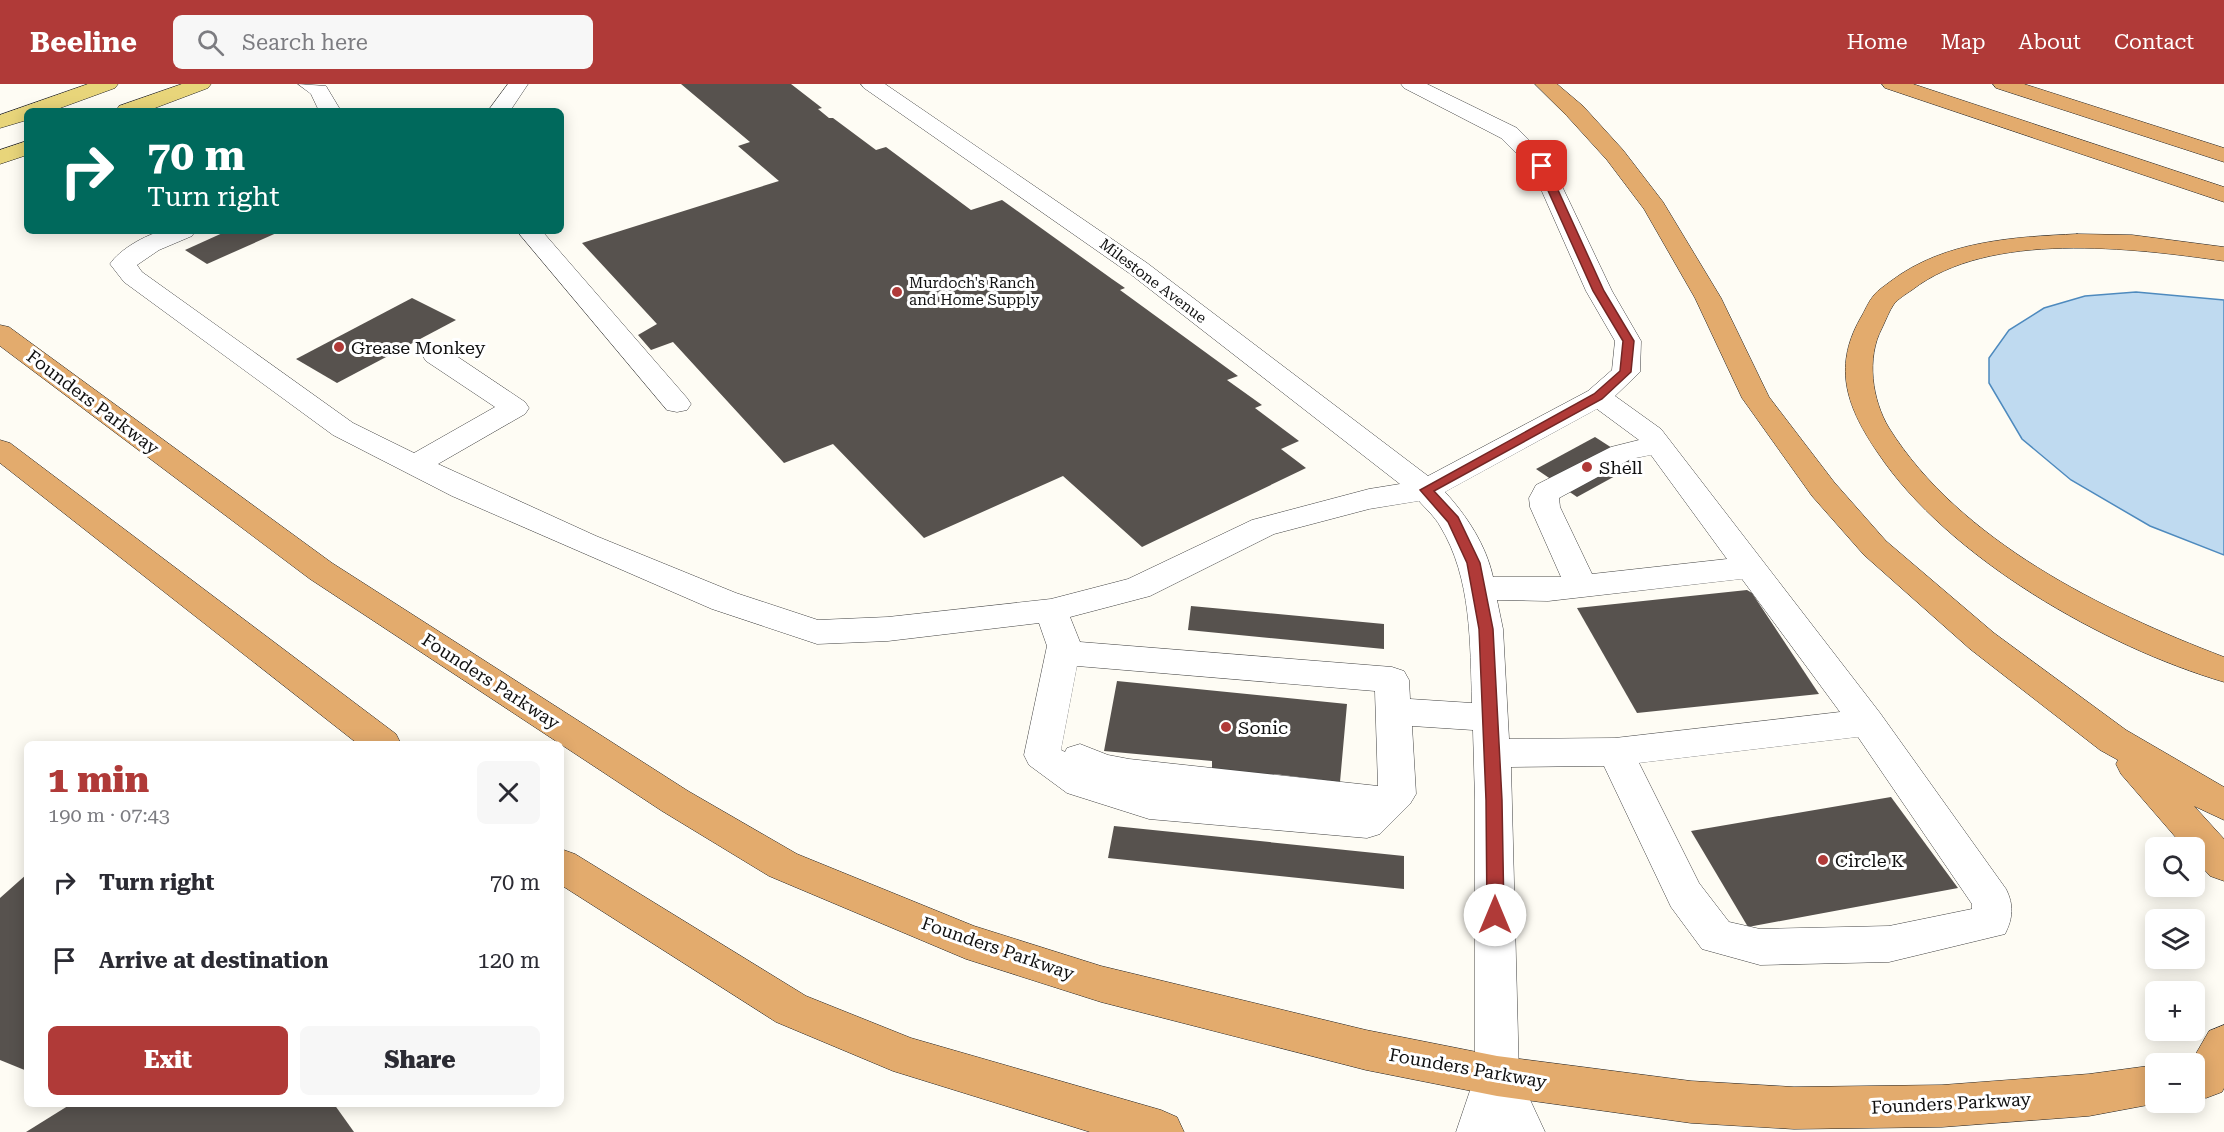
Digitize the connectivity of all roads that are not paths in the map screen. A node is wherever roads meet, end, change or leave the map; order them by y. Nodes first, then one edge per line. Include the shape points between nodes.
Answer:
1 (108, 84) edge
2 (201, 84) edge
3 (308, 84) edge
4 (518, 84) edge
5 (871, 84) edge
6 (1411, 84) edge
7 (1545, 84) edge
8 (1892, 84) edge
9 (2003, 84) edge
10 (40, 108) edge
11 (136, 108) edge
12 (329, 108) edge
13 (501, 108) edge
14 (24, 114) edge
15 (0, 122) edge
16 (24, 149) edge
17 (2224, 154) edge
18 (0, 157) edge
19 (2224, 195) edge
20 (176, 234) edge
21 (532, 234) edge
22 (2224, 254) edge
23 (0, 333) edge
24 (436, 355) dead end
25 (1598, 397) junction
26 (677, 404) dead end
27 (1658, 444) junction
28 (0, 449) edge
29 (415, 465) junction
30 (1426, 490) junction
31 (1750, 567) junction
32 (1581, 586) junction
33 (1478, 588) junction
34 (1051, 610) junction
35 (1062, 653) junction
36 (2224, 670) edge
37 (1394, 711) junction
38 (1867, 722) junction
39 (1491, 735) junction
40 (2113, 740) junction
41 (379, 741) edge
42 (1615, 752) junction
43 (2224, 805) edge
44 (2224, 865) edge
45 (564, 867) edge
46 (1497, 1076) junction
47 (2145, 1087) edge
48 (1161, 1132) edge
49 (1479, 1132) edge
50 (1522, 1132) edge

1 - 10 main road
2 - 11 main road
3 - 12 street via 320,90
4 - 13 street
5 - 30 street, Milestone Avenue via 1138,268
6 - 25 street via 1509,133 1542,166 1599,291 1628,341 1626,372
7 - 40 highway via 1615,155 1654,207 1708,298 1756,398 1823,489 1875,548 1973,633
8 - 19 highway
9 - 17 highway
14 - 15 main road
16 - 18 main road
20 - 29 street via 122,264 134,277 343,429
21 - 26 street
22 - 36 highway via 2126,243 2059,241 1971,252 1929,267 1895,288 1868,322 1858,355 1862,392 1874,426 1892,455 1930,500 1972,536 2084,610
23 - 46 highway, Founders Parkway via 321,571 675,801 783,864 966,941 1101,984 1366,1050
24 - 29 street via 515,408
25 - 27 street
25 - 30 street
27 - 31 street
27 - 32 street via 1621,453 1547,492 1545,507
28 - 41 highway
29 - 34 street via 724,601 818,632 888,629
30 - 33 street, Milestone Avenue via 1453,520 1474,563
30 - 34 street via 1369,499 1263,527 1138,588
31 - 32 street
31 - 38 street
32 - 33 street via 1548,590
33 - 39 street, Milestone Avenue via 1486,629
34 - 35 street via 1064,646
35 - 37 street via 1392,680
35 - 37 street via 1050,711 1053,729 1082,760 1129,773 1382,801 1397,794
37 - 39 street
38 - 42 street
38 - 42 street via 1992,902 1991,922 1889,944 1760,947 1716,937 1685,895
39 - 42 street
39 - 46 street, Milestone Avenue
40 - 43 highway
40 - 44 highway
45 - 48 highway via 791,1009 908,1057
46 - 47 highway, Founders Parkway via 1691,1102 1794,1108 1942,1107
46 - 49 street
46 - 50 street

